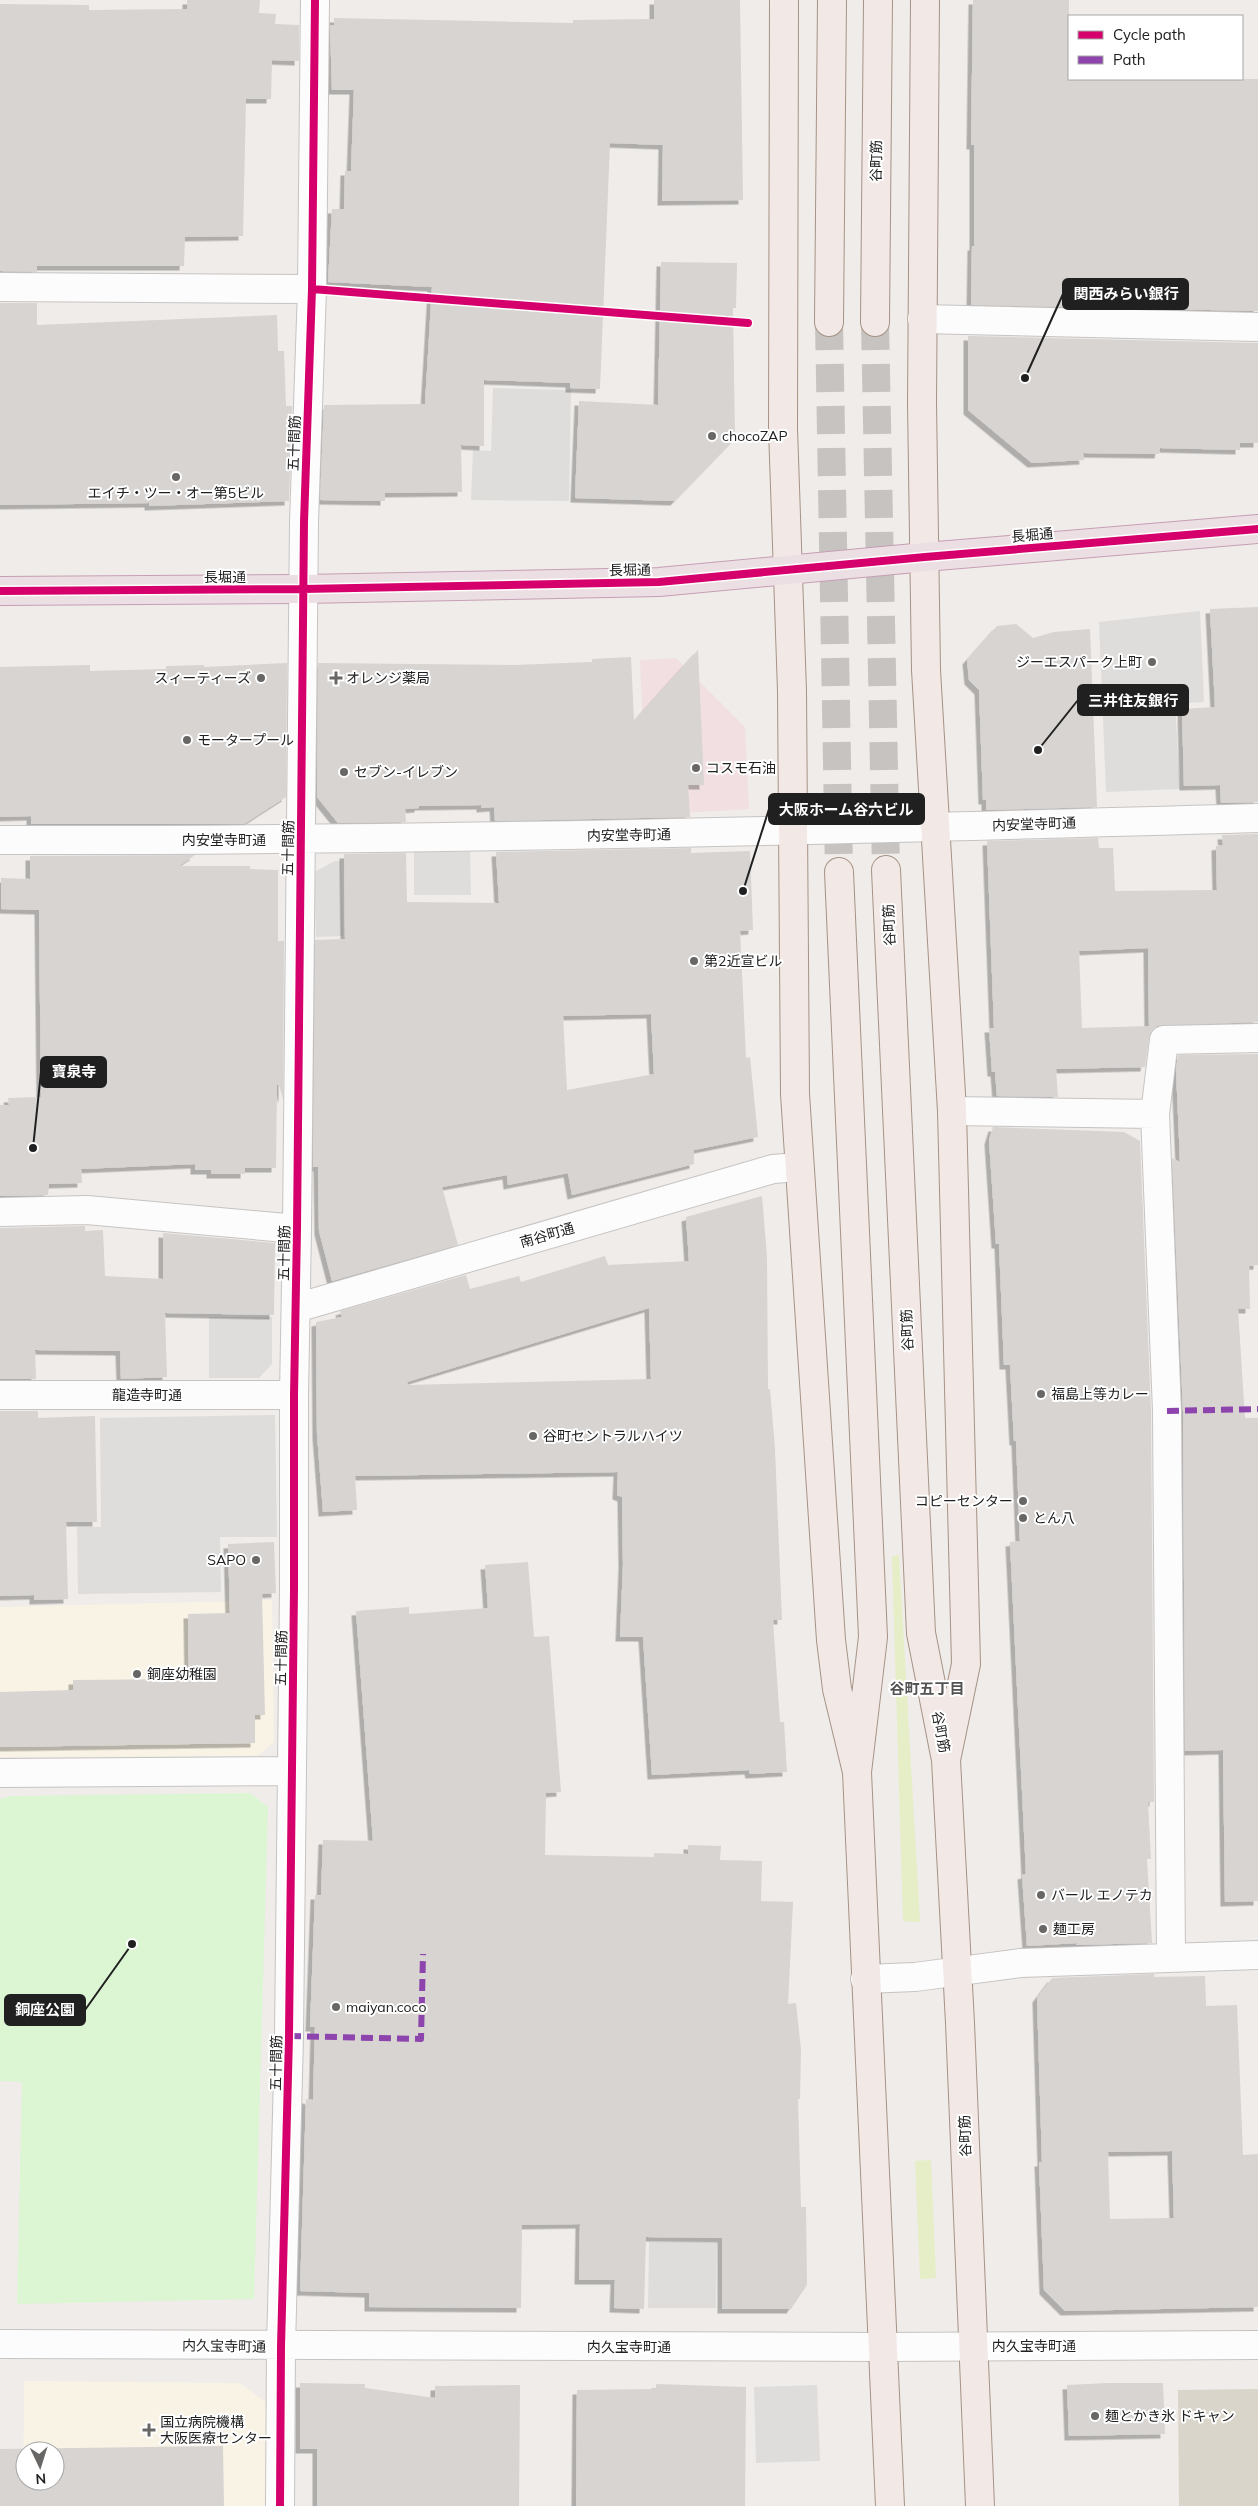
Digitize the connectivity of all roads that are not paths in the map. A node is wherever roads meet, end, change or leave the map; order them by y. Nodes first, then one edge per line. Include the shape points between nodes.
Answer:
1 (315, 0) edge
2 (784, 0) edge
3 (832, 0) edge
4 (878, 0) edge
5 (925, 0) edge
6 (0, 287) edge
7 (312, 289) junction
8 (922, 319) junction
9 (830, 322) tunnel mouth
10 (874, 322) tunnel mouth
11 (1258, 327) edge
12 (1258, 529) edge
13 (925, 557) junction
14 (788, 570) junction
15 (303, 589) junction
16 (0, 591) edge
17 (1258, 818) edge
18 (936, 827) junction
19 (793, 831) junction
20 (0, 840) edge
21 (300, 840) junction
22 (886, 870) tunnel mouth
23 (839, 872) tunnel mouth
24 (1258, 1038) edge
25 (952, 1111) junction
26 (1155, 1114) junction
27 (799, 1167) junction
28 (0, 1212) edge
29 (297, 1229) junction
30 (296, 1308) junction
31 (0, 1395) edge
32 (294, 1396) junction
33 (946, 1760) junction
34 (292, 1771) junction
35 (857, 1772) junction
36 (0, 1773) edge
37 (1258, 1955) edge
38 (1171, 1957) junction
39 (958, 1972) junction
40 (865, 1979) junction
41 (0, 2344) edge
42 (1258, 2345) edge
43 (281, 2347) junction
44 (882, 2347) junction
45 (974, 2347) junction
46 (280, 2506) edge
47 (890, 2506) edge
48 (980, 2506) edge

1 - 7 street, 五十間筋
2 - 14 main road via 782,344
3 - 9 main road
4 - 10 main road, 谷町筋
5 - 8 main road
6 - 7 street
7 - 15 street, 五十間筋
8 - 11 street
8 - 13 main road
12 - 13 highway, 長堀通
13 - 14 highway, 長堀通
13 - 18 main road via 926,670
14 - 15 highway, 長堀通 via 660,582
14 - 19 main road
15 - 16 highway, 長堀通
15 - 21 street, 五十間筋
17 - 18 street, 内安堂寺町通
18 - 19 street, 内安堂寺町通
18 - 25 main road
19 - 21 street, 内安堂寺町通
19 - 27 main road
20 - 21 street, 内安堂寺町通
21 - 29 street, 五十間筋
22 - 33 main road, 谷町筋 via 921,1633
23 - 35 main road via 873,1637
24 - 26 street via 1164,1040
25 - 26 street
25 - 33 main road via 966,1664
26 - 38 street via 1166,1412
27 - 30 street, 南谷町通 via 773,1169
27 - 35 main road via 831,1640 836,1689
28 - 29 street via 87,1210
29 - 30 street, 五十間筋
30 - 32 street, 五十間筋
31 - 32 street, 龍造寺町通
32 - 34 street, 五十間筋
33 - 39 main road, 谷町筋
34 - 36 street
34 - 43 street, 五十間筋
35 - 40 main road
37 - 38 street
38 - 39 street via 1020,1963
39 - 40 street
39 - 45 main road, 谷町筋
40 - 44 main road
41 - 43 street, 内久宝寺町通
42 - 45 street, 内久宝寺町通
43 - 44 street, 内久宝寺町通
43 - 46 street, 五十間筋
44 - 45 street, 内久宝寺町通
44 - 47 main road
45 - 48 main road, 谷町筋

